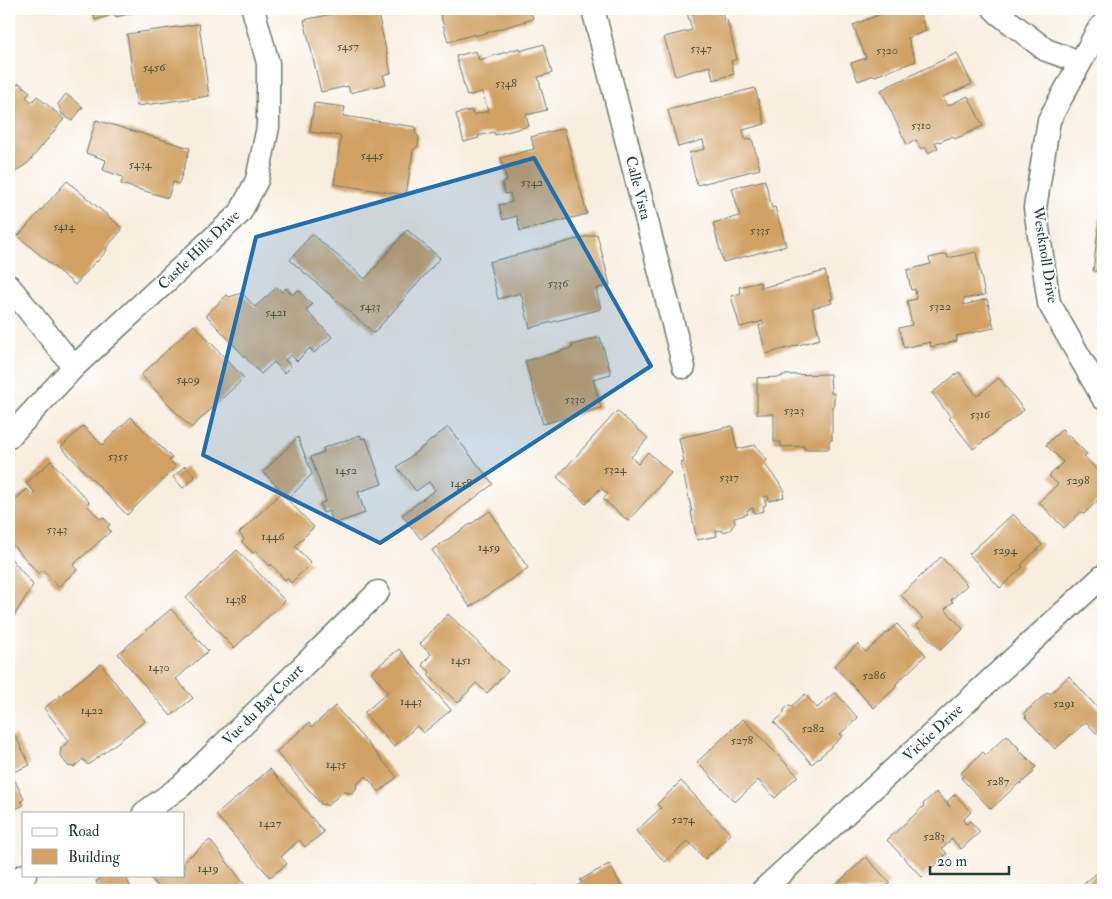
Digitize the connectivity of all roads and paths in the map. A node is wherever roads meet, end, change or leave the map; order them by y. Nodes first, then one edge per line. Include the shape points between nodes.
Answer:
1 (253, 9) edge
2 (593, 9) edge
3 (994, 9) edge
4 (1103, 24) edge
5 (1080, 62) junction
6 (9, 286) edge
7 (74, 367) junction
8 (684, 367) dead end
9 (1103, 398) edge
10 (9, 437) edge
11 (1103, 576) edge
12 (378, 592) dead end
13 (145, 812) edge
14 (23, 876) edge
15 (9, 882) edge
16 (764, 890) edge

1 - 7 street, Castle Hills Drive via 268,63 268,127 257,180 240,213
2 - 8 street, Calle Vista
3 - 5 street via 1046,50
4 - 5 street, Westknoll Drive
5 - 9 street, Westknoll Drive via 1049,120 1035,208 1049,303
6 - 7 street
7 - 10 street, Castle Hills Drive
11 - 16 street, Vickie Drive
12 - 13 street, Vue du Bay Court via 181,786
14 - 15 street

